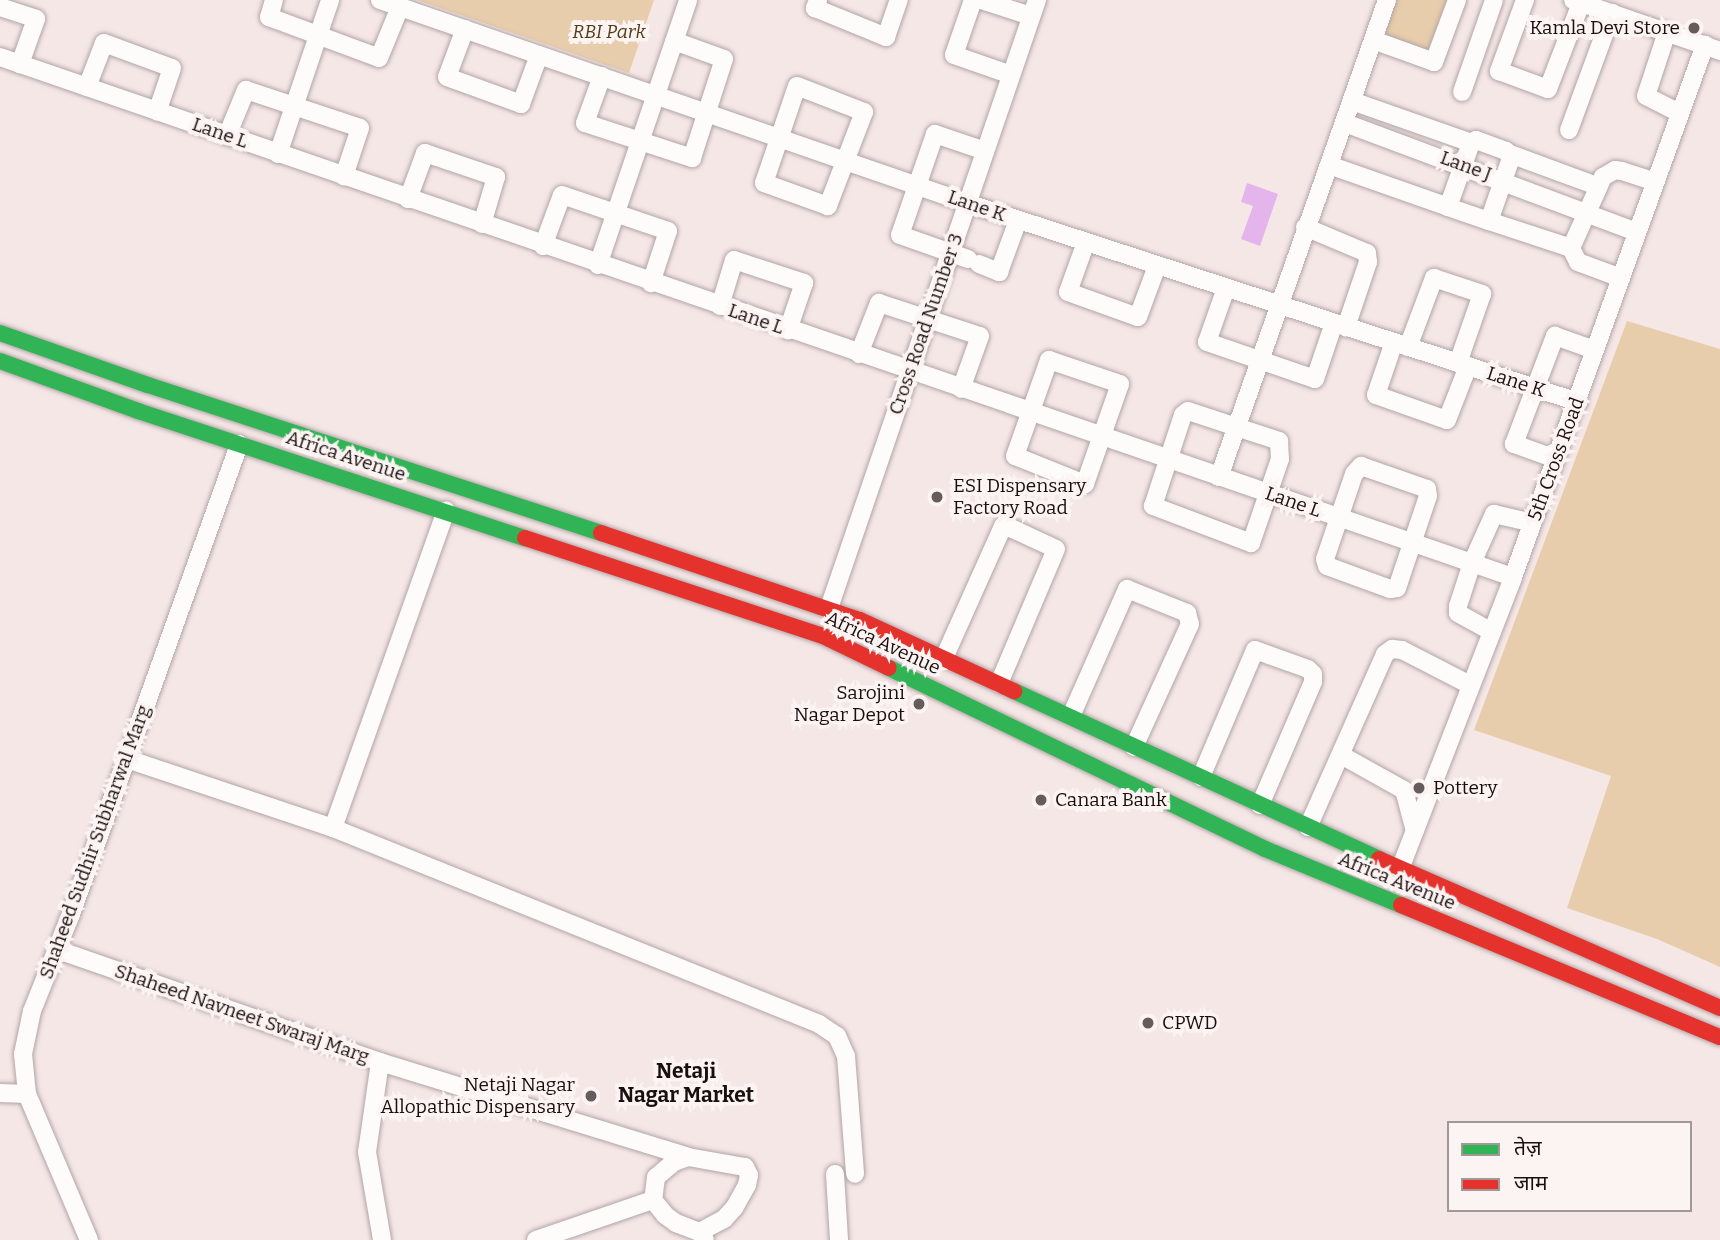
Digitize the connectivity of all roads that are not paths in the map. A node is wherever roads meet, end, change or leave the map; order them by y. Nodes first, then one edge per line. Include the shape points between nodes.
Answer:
1 (274, 0) edge
2 (330, 0) edge
3 (380, 0) edge
4 (688, 0) edge
5 (818, 0) edge
6 (899, 0) edge
7 (973, 0) edge
8 (981, 0) edge
9 (1387, 0) edge
10 (1457, 0) edge
11 (1494, 0) edge
12 (1525, 0) edge
13 (1577, 1) edge
14 (0, 7) edge
15 (400, 7) junction
16 (1034, 8) edge
17 (1612, 13) junction
18 (465, 29) junction
19 (1667, 32) junction
20 (318, 34) junction
21 (1373, 40) junction
22 (674, 41) junction
23 (1712, 48) edge
24 (540, 55) junction
25 (0, 57) edge
26 (20, 64) junction
27 (1011, 75) junction
28 (602, 76) junction
29 (87, 87) junction
30 (1462, 92) dead end
31 (657, 95) junction
32 (1352, 101) junction
33 (294, 106) junction
34 (157, 112) junction
35 (708, 113) junction
36 (1680, 113) junction
37 (1345, 123) junction
38 (1569, 130) dead end
39 (228, 136) junction
40 (777, 137) junction
41 (641, 142) junction
42 (1471, 142) junction
43 (985, 151) junction
44 (278, 154) junction
45 (1510, 154) junction
46 (846, 161) junction
47 (1329, 165) junction
48 (1464, 165) junction
49 (344, 176) junction
50 (1505, 180) junction
51 (1655, 182) junction
52 (916, 186) junction
53 (1597, 186) junction
54 (408, 199) junction
55 (967, 204) junction
56 (1448, 206) junction
57 (1587, 213) junction
58 (616, 214) junction
59 (1018, 220) junction
60 (1489, 221) junction
61 (482, 224) junction
62 (1305, 227) junction
63 (1637, 232) junction
64 (1086, 242) junction
65 (543, 246) junction
66 (1572, 248) junction
67 (950, 253) junction
68 (598, 265) junction
69 (1157, 266) junction
70 (1621, 278) junction
71 (651, 283) junction
72 (1226, 288) junction
73 (1278, 305) junction
74 (720, 306) junction
75 (928, 319) junction
76 (1340, 325) junction
77 (788, 330) junction
78 (0, 333) edge
79 (1401, 345) junction
80 (1595, 350) junction
81 (859, 354) junction
82 (1259, 359) junction
83 (0, 360) edge
84 (1463, 365) junction
85 (910, 372) junction
86 (1535, 388) junction
87 (961, 389) junction
88 (1578, 402) junction
89 (1030, 413) junction
90 (1236, 427) junction
91 (1101, 437) junction
92 (239, 444) junction
93 (1556, 459) junction
94 (1169, 460) junction
95 (1219, 477) junction
96 (1268, 493) junction
97 (446, 510) junction
98 (1339, 518) junction
99 (1532, 523) junction
100 (1414, 543) junction
101 (1472, 563) junction
102 (1513, 577) junction
103 (829, 608) junction
104 (1492, 632) junction
105 (944, 658) junction
106 (999, 683) junction
107 (1471, 685) junction
108 (1071, 716) junction
109 (1134, 747) junction
110 (1341, 755) junction
111 (127, 759) junction
112 (1201, 777) junction
113 (1259, 804) junction
114 (1308, 827) junction
115 (333, 828) junction
116 (1415, 831) junction
117 (1399, 869) junction
118 (58, 950) junction
119 (1720, 1008) edge
120 (1720, 1037) edge
121 (380, 1062) junction
122 (0, 1093) edge
123 (27, 1094) junction
124 (688, 1157) junction
125 (835, 1174) dead end
126 (855, 1174) dead end
127 (653, 1200) junction
128 (702, 1236) edge
129 (89, 1240) edge
130 (382, 1240) edge
131 (536, 1240) edge
132 (839, 1240) edge

1 - 20 street via 269,17
2 - 20 street
3 - 15 street, Lane K
4 - 22 street
5 - 6 street via 815,8 887,37
7 - 27 street via 954,55
8 - 16 street
9 - 21 street
10 - 21 street via 1434,62
11 - 30 street
12 - 13 street via 1499,71 1548,89
13 - 17 street
14 - 26 street via 36,19
15 - 18 street, Lane K
15 - 20 street via 379,58
16 - 27 street, Cross Road Number 3
17 - 19 street
17 - 38 street
18 - 24 street, Lane K
18 - 24 street via 447,77 521,104
19 - 23 street
19 - 36 street via 1646,96
20 - 33 street
21 - 32 street
22 - 31 street
22 - 35 street via 724,59
23 - 36 street, 5th Cross Road
24 - 28 street, Lane K
25 - 26 street, Lane L
26 - 29 street, Lane L
27 - 43 street, Cross Road Number 3
28 - 31 street, Lane K
28 - 41 street via 585,123
29 - 34 street, Lane L
29 - 34 street via 104,43 172,68
31 - 35 street, Lane K
31 - 41 street
32 - 37 street
32 - 42 street
33 - 39 street via 246,90
33 - 44 street
33 - 49 street via 359,128
34 - 39 street, Lane L
35 - 40 street, Lane K
35 - 41 street via 692,158
36 - 51 street, 5th Cross Road
37 - 47 street
37 - 48 street, Lane J
39 - 44 street, Lane L
40 - 46 street, Lane K
40 - 46 street via 764,183 828,206
40 - 46 street via 797,86 864,112
41 - 58 street
42 - 45 street
42 - 48 street
43 - 52 street via 935,134
43 - 55 street, Cross Road Number 3
44 - 49 street, Lane L
45 - 50 street
45 - 53 street
46 - 52 street, Lane K
47 - 56 street
47 - 62 street
48 - 50 street, Lane J
48 - 56 street
49 - 54 street, Lane L
50 - 57 street, Lane J
50 - 60 street
51 - 53 street via 1615,170
51 - 63 street, 5th Cross Road
52 - 55 street, Lane K
52 - 67 street via 900,235
53 - 57 street
54 - 61 street, Lane L
54 - 61 street via 425,153 473,169 496,177
55 - 59 street, Lane K
55 - 67 street, Cross Road Number 3
56 - 60 street
57 - 63 street, Lane J
57 - 66 street
58 - 65 street via 562,195
58 - 68 street
58 - 71 street via 668,231
59 - 64 street, Lane K
59 - 67 street via 999,272
60 - 66 street
61 - 65 street, Lane L
62 - 73 street
62 - 76 street via 1367,253 1368,262
63 - 70 street, 5th Cross Road
64 - 69 street, Lane K
64 - 69 street via 1068,292 1138,317
65 - 68 street, Lane L
66 - 70 street via 1578,262
67 - 75 street, Cross Road Number 3
68 - 71 street, Lane L
69 - 72 street, Lane K
70 - 80 street, 5th Cross Road
71 - 74 street, Lane L
72 - 73 street, Lane K
72 - 82 street via 1207,342
73 - 76 street, Lane K
73 - 82 street
74 - 77 street, Lane L
74 - 77 street via 734,260 804,283
75 - 81 street via 879,303
75 - 85 street, Cross Road Number 3
75 - 87 street via 980,336
76 - 79 street, Lane K
76 - 82 street via 1315,379
77 - 81 street, Lane L
78 - 103 main road, Africa Avenue
79 - 84 street, Lane K
79 - 84 street via 1376,395 1447,420
79 - 84 street via 1434,278 1482,294
80 - 86 street via 1555,336
80 - 88 street, 5th Cross Road
81 - 85 street, Lane L
82 - 90 street
83 - 92 main road, Africa Avenue
84 - 86 street, Lane K
85 - 87 street, Lane L
85 - 103 street, Cross Road Number 3
86 - 88 street, Lane K
86 - 93 street via 1514,444
87 - 89 street, Lane L
88 - 93 street, 5th Cross Road
89 - 91 street, Lane L
89 - 91 street via 1015,456 1085,484
89 - 91 street via 1049,360 1120,384
90 - 94 street via 1185,412
90 - 95 street
90 - 96 street via 1279,441 1280,459
91 - 94 street, Lane L
92 - 97 main road, Africa Avenue
92 - 111 street, Shaheed Sudhir Subharwal Marg
93 - 99 street, 5th Cross Road
94 - 95 street, Lane L
94 - 96 street via 1153,506 1246,542 1254,538
95 - 96 street, Lane L
96 - 98 street, Lane L
97 - 115 street
97 - 120 main road, Africa Avenue via 823,636 1265,849
98 - 100 street, Lane L
98 - 100 street via 1325,559 1327,566 1390,589 1401,582
98 - 100 street via 1357,467 1418,485 1427,489 1428,496
99 - 101 street via 1494,514
99 - 102 street, 5th Cross Road
100 - 101 street, Lane L
101 - 102 street, Lane L
101 - 104 street via 1458,613
102 - 104 street, 5th Cross Road
103 - 105 main road, Africa Avenue
104 - 107 street, 5th Cross Road
105 - 106 main road, Africa Avenue
105 - 106 street via 1003,526 1013,529 1056,549
106 - 108 main road, Africa Avenue
107 - 110 street via 1392,649 1385,654
107 - 116 street, 5th Cross Road
108 - 109 main road, Africa Avenue
108 - 109 street via 1127,589 1187,614 1190,624
109 - 112 main road, Africa Avenue
110 - 114 street
110 - 116 street via 1404,790
111 - 115 street
111 - 118 street, Shaheed Sudhir Subharwal Marg
112 - 113 main road, Africa Avenue
112 - 113 street via 1255,650 1308,669 1313,682
113 - 114 main road, Africa Avenue
114 - 117 main road, Africa Avenue
115 - 126 street via 828,1030 837,1036 846,1056
116 - 117 street, 5th Cross Road
117 - 119 main road, Africa Avenue
118 - 121 street, Shaheed Navneet Swaraj Marg
118 - 123 street, Shaheed Sudhir Subharwal Marg via 32,1011 23,1054
121 - 124 street, Shaheed Navneet Swaraj Marg
121 - 130 street via 366,1152
122 - 123 street
123 - 129 street, Shaheed Sudhir Subharwal Marg
124 - 127 street via 656,1177
124 - 128 street, Shaheed Navneet Swaraj Marg via 737,1164 749,1175 734,1208
125 - 132 street
127 - 128 street via 676,1223
127 - 131 street

